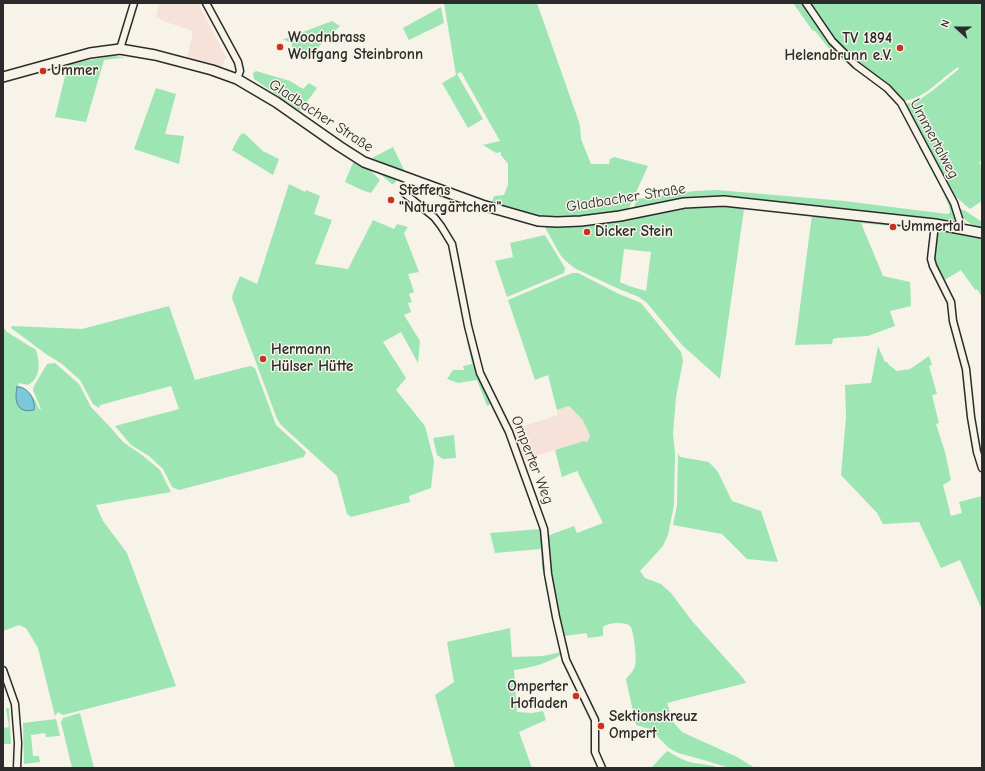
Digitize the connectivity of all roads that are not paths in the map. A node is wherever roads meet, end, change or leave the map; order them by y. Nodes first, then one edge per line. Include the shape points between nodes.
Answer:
1 (134, 3) edge
2 (206, 3) edge
3 (806, 3) edge
4 (120, 49) junction
5 (3, 77) edge
6 (237, 79) junction
7 (409, 178) junction
8 (935, 224) junction
9 (959, 228) junction
10 (982, 233) edge
11 (982, 468) edge
12 (3, 670) edge
13 (17, 768) edge
14 (602, 768) edge

1 - 4 street
2 - 6 street via 238,62 240,71
3 - 9 street, Ummertalweg via 832,41 856,66 887,88 901,103 954,203 960,222
4 - 5 main road, Gladbacher Straße via 90,53
4 - 6 main road, Gladbacher Straße via 155,55
6 - 7 main road, Gladbacher Straße via 359,158
7 - 8 main road, Gladbacher Straße via 482,205 538,221 581,221 684,203 724,201
7 - 14 street, Omperter Weg via 404,193 434,217 452,244 480,373 509,432 544,529 548,574 557,624 566,660 595,720 595,752
8 - 9 main road, Gladbacher Straße
8 - 11 street via 931,259 951,302 953,321 966,369 971,417
9 - 10 main road, Gladbacher Straße
12 - 13 street via 15,704

